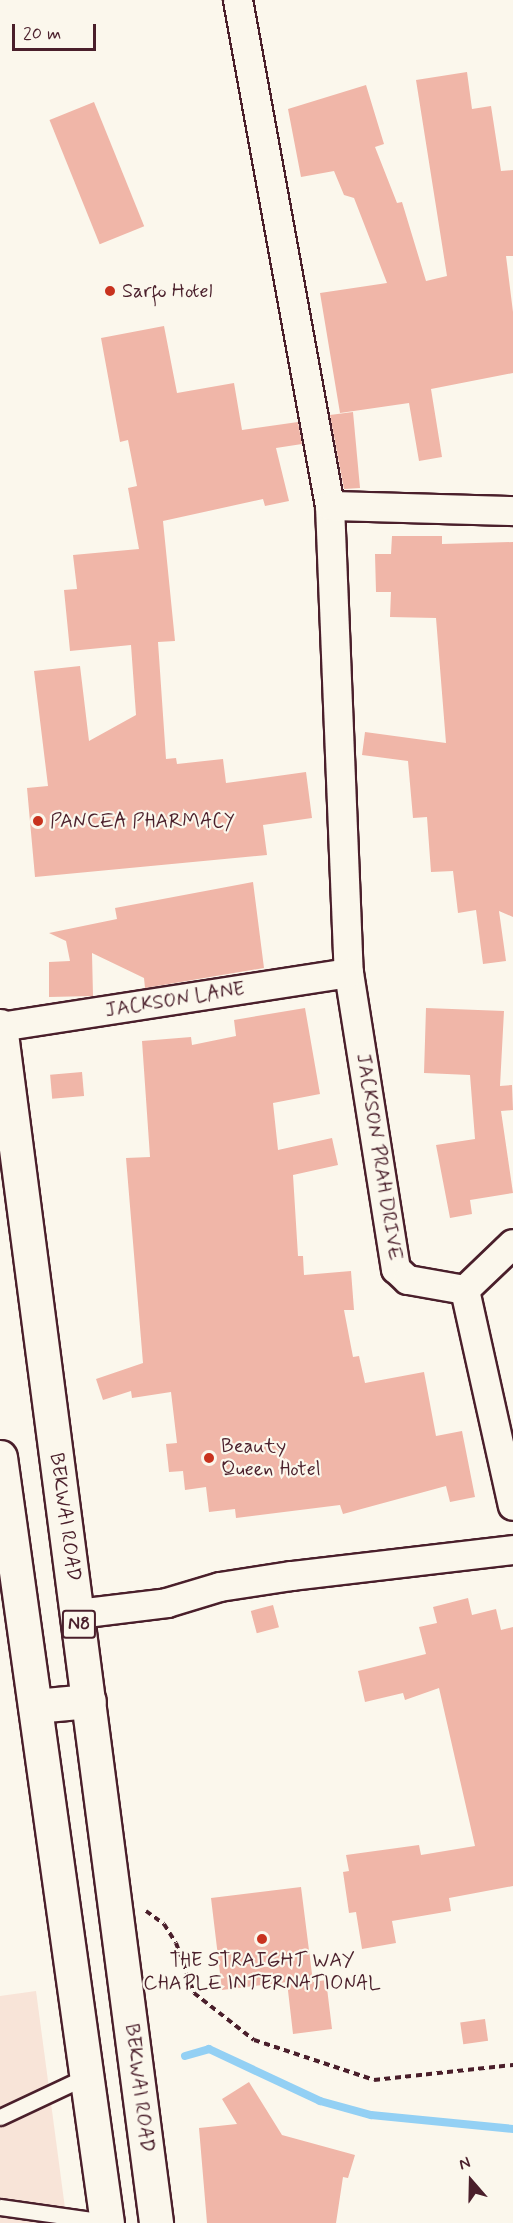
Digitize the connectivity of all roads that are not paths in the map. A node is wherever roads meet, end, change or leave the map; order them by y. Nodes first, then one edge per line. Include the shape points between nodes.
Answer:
1 (238, 0) edge
2 (330, 506) junction
3 (513, 511) edge
4 (349, 973) junction
5 (0, 1026) edge
6 (513, 1244) edge
7 (465, 1290) junction
8 (0, 1457) edge
9 (513, 1506) edge
10 (513, 1550) edge
11 (78, 1614) junction
12 (89, 1701) junction
13 (35, 1706) junction
14 (87, 2076) junction
15 (0, 2117) edge
16 (0, 2207) edge
17 (107, 2223) edge
18 (156, 2223) edge

1 - 2 street, JACKSON PRAH DRIVE
2 - 3 street
2 - 4 street, JACKSON PRAH DRIVE
4 - 5 street, JACKSON LANE
4 - 7 street, JACKSON PRAH DRIVE via 396,1269 408,1280
5 - 11 highway, BEKWAI ROAD / N8
6 - 7 street
7 - 9 street
8 - 13 highway
10 - 11 street via 281,1578 220,1587 167,1603
11 - 12 highway, BEKWAI ROAD / N8
12 - 13 highway
12 - 18 highway, BEKWAI ROAD / N8
13 - 14 highway
14 - 15 lane
14 - 17 highway
16 - 17 lane

